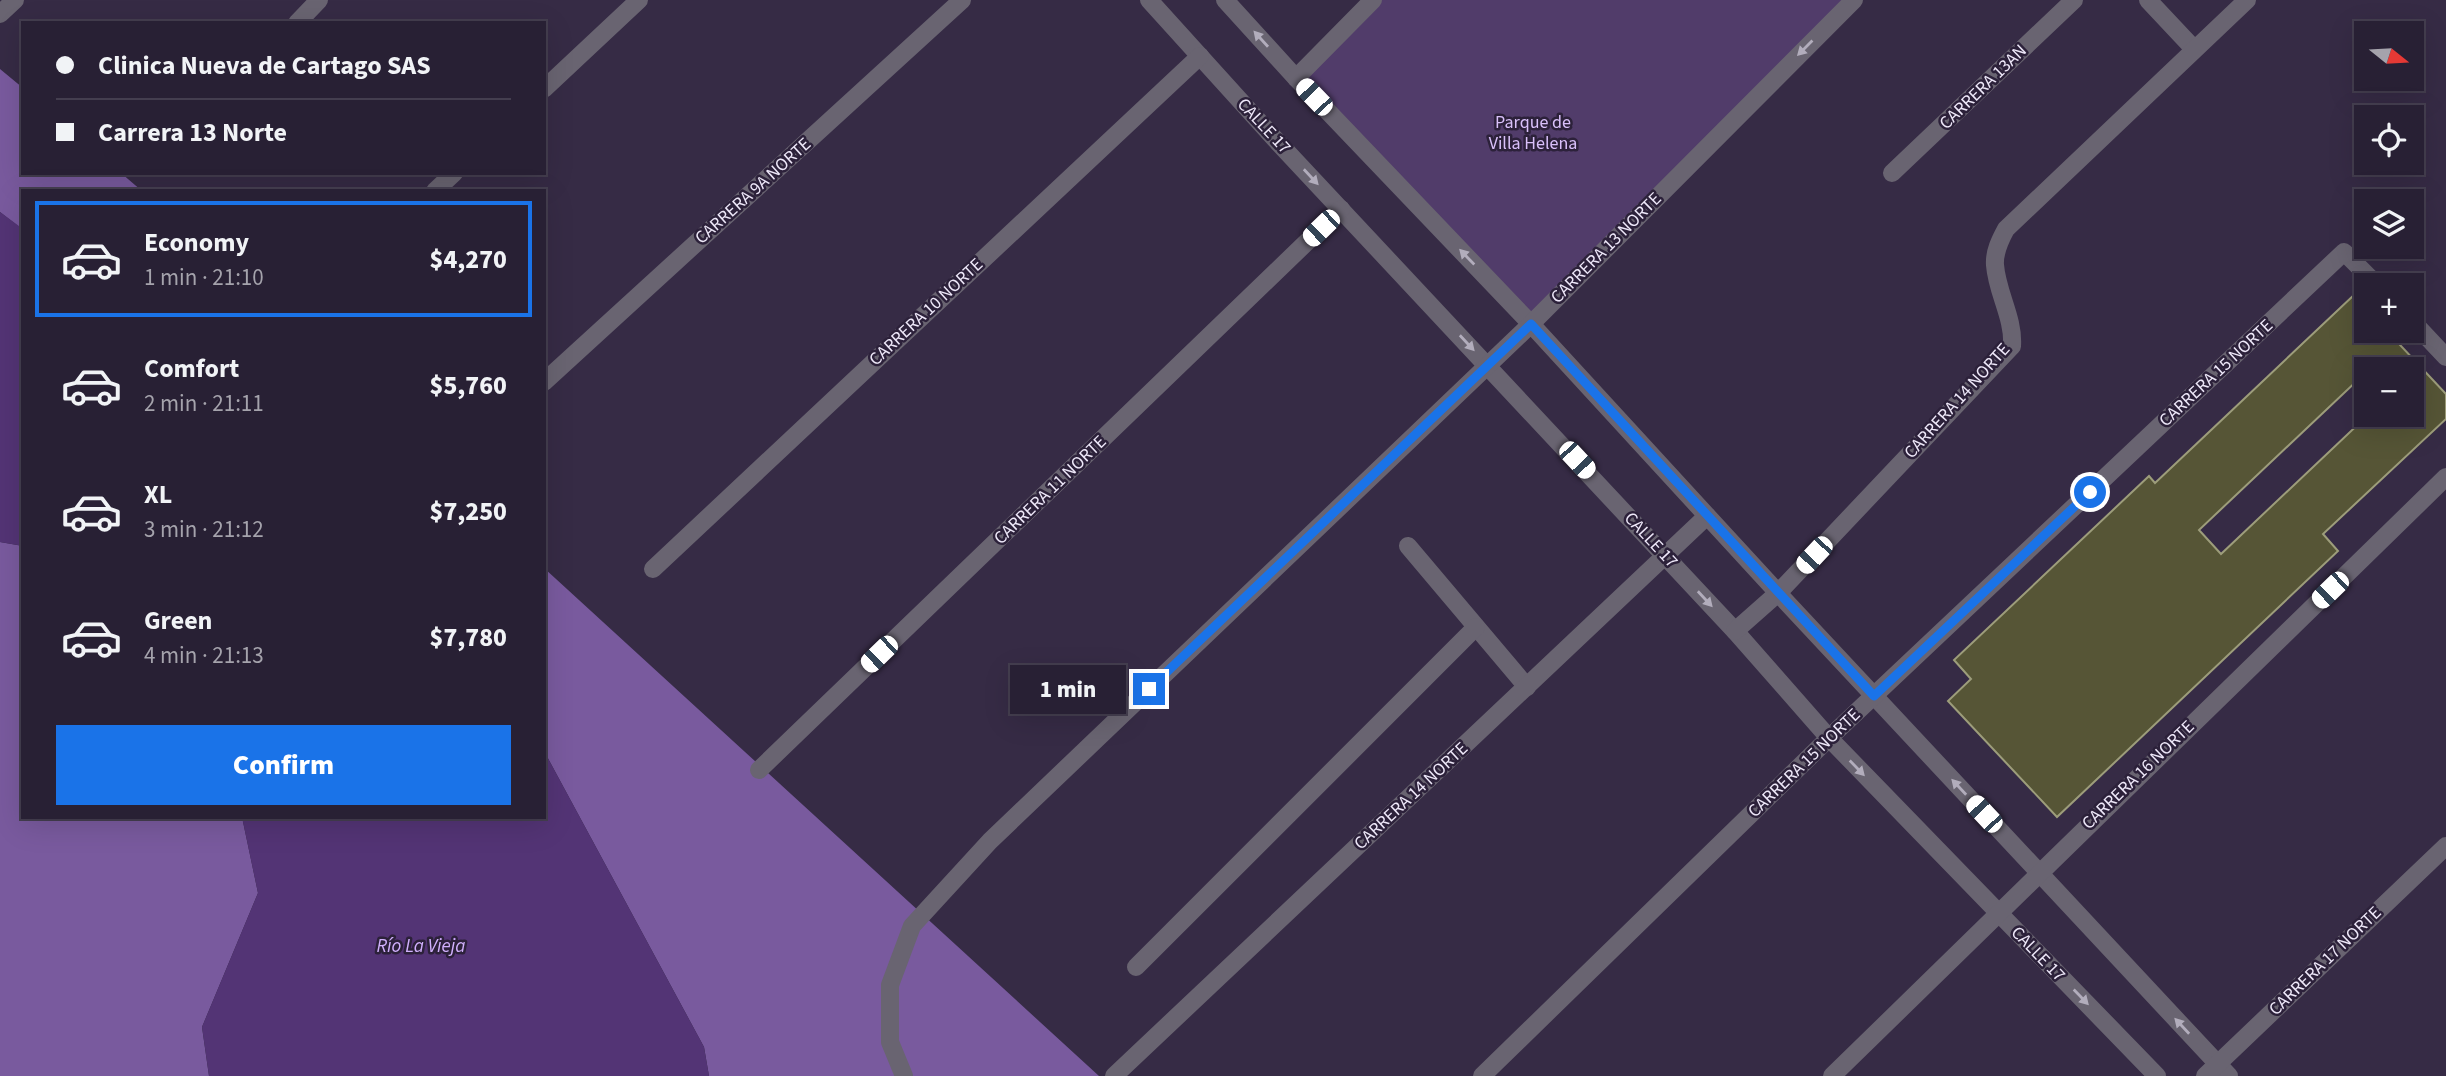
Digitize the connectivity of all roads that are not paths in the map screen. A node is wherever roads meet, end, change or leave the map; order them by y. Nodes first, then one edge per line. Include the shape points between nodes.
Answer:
1 (15, 0) edge
2 (319, 0) edge
3 (639, 0) edge
4 (962, 0) edge
5 (1149, 0) edge
6 (1225, 0) edge
7 (1373, 0) edge
8 (1854, 0) edge
9 (2074, 0) edge
10 (2148, 0) edge
11 (2247, 0) edge
12 (0, 14) edge
13 (299, 21) edge
14 (2194, 49) junction
15 (1200, 56) junction
16 (1296, 78) junction
17 (546, 87) edge
18 (1892, 173) dead end
19 (452, 175) edge
20 (437, 189) edge
21 (1341, 209) junction
22 (2364, 273) edge
23 (1531, 324) junction
24 (2424, 334) edge
25 (2446, 357) edge
26 (1487, 364) junction
27 (546, 380) edge
28 (2446, 477) edge
29 (1707, 516) junction
30 (1408, 546) dead end
31 (1666, 556) junction
32 (653, 569) dead end
33 (1778, 593) junction
34 (1476, 627) junction
35 (1735, 631) junction
36 (1527, 687) junction
37 (1874, 696) junction
38 (1829, 738) junction
39 (759, 770) dead end
40 (2446, 846) edge
41 (2039, 872) junction
42 (1999, 913) junction
43 (1136, 967) dead end
44 (2217, 1072) edge
45 (904, 1076) edge
46 (1114, 1076) edge
47 (1482, 1076) edge
48 (1832, 1076) edge
49 (2157, 1076) edge

1 - 12 street
2 - 13 street
3 - 17 street
4 - 27 street, CARRERA 9A NORTE
5 - 15 street, CALLE 17
16 -> 6 street
7 - 16 street
8 -> 23 street, CARRERA 13 NORTE
9 - 18 street, CARRERA 13AN
10 - 14 street
11 - 14 street, CARRERA 14 NORTE
14 - 33 street, CARRERA 14 NORTE via 2006,229 1994,264 2013,333 2012,345
15 -> 21 street, CALLE 17
15 - 32 street, CARRERA 10 NORTE
23 -> 16 street
19 - 20 street
21 -> 26 street, CALLE 17
21 - 39 street, CARRERA 11 NORTE
22 - 37 street, CARRERA 15 NORTE via 2344,252
23 - 26 street, CARRERA 13 NORTE
23 - 29 street
24 - 25 street
26 - 31 street, CALLE 17
26 - 45 street, CARRERA 13 NORTE via 990,841 912,926 890,985 890,1042
28 - 41 street, CARRERA 16 NORTE
29 - 31 street, CARRERA 14 NORTE
29 - 33 street
30 - 34 street
31 -> 35 street, CALLE 17
31 - 36 street, CARRERA 14 NORTE
33 - 35 street, CARRERA 14 NORTE
33 - 37 street
34 - 36 street
34 - 43 street
35 - 38 street, CALLE 17
36 - 46 street, CARRERA 14 NORTE
37 - 38 street, CARRERA 15 NORTE
41 -> 37 street
38 -> 42 street, CALLE 17
38 - 47 street, CARRERA 15 NORTE
40 - 44 street, CARRERA 17 NORTE
41 - 42 street, CARRERA 16 NORTE
44 -> 41 street
42 - 48 street, CARRERA 16 NORTE
42 -> 49 street, CALLE 17

